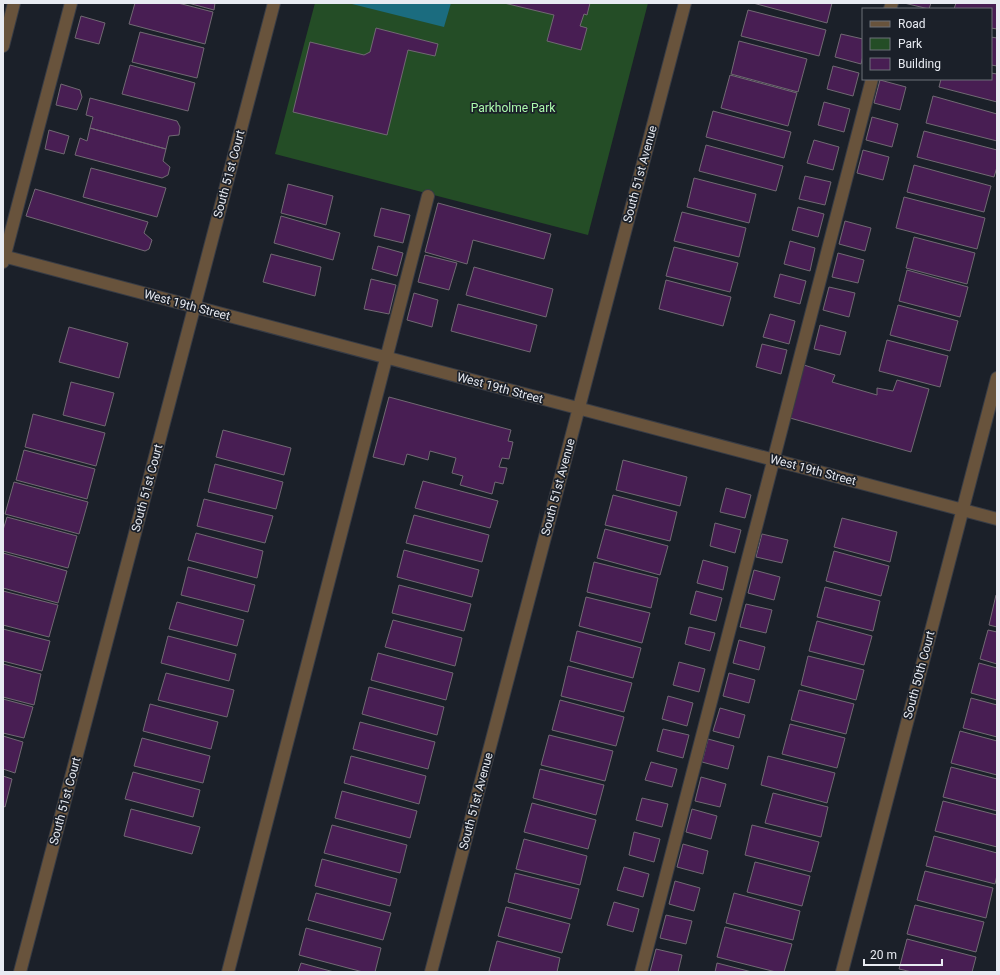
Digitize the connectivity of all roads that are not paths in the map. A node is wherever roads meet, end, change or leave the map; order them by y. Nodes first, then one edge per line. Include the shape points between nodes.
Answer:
1 (14, 3) edge
2 (71, 3) edge
3 (274, 3) edge
4 (685, 3) edge
5 (3, 46) edge
6 (872, 80) edge
7 (428, 196) dead end
8 (4, 258) edge
9 (195, 307) junction
10 (386, 358) junction
11 (997, 378) edge
12 (579, 408) junction
13 (774, 460) junction
14 (963, 510) junction
15 (997, 519) edge
16 (20, 972) edge
17 (228, 972) edge
18 (431, 972) edge
19 (641, 972) edge
20 (842, 972) edge

1 - 5 street
2 - 8 street
3 - 9 street, South 51st Court
4 - 12 street, South 51st Avenue
6 - 13 street
7 - 10 street
8 - 9 street, West 19th Street
9 - 10 street, West 19th Street
9 - 16 street, South 51st Court
10 - 12 street, West 19th Street
10 - 17 street
11 - 14 street, South 50th Court
12 - 13 street, West 19th Street
12 - 18 street, South 51st Avenue
13 - 14 street, West 19th Street
13 - 19 street
14 - 15 street, West 19th Street
14 - 20 street, South 50th Court

